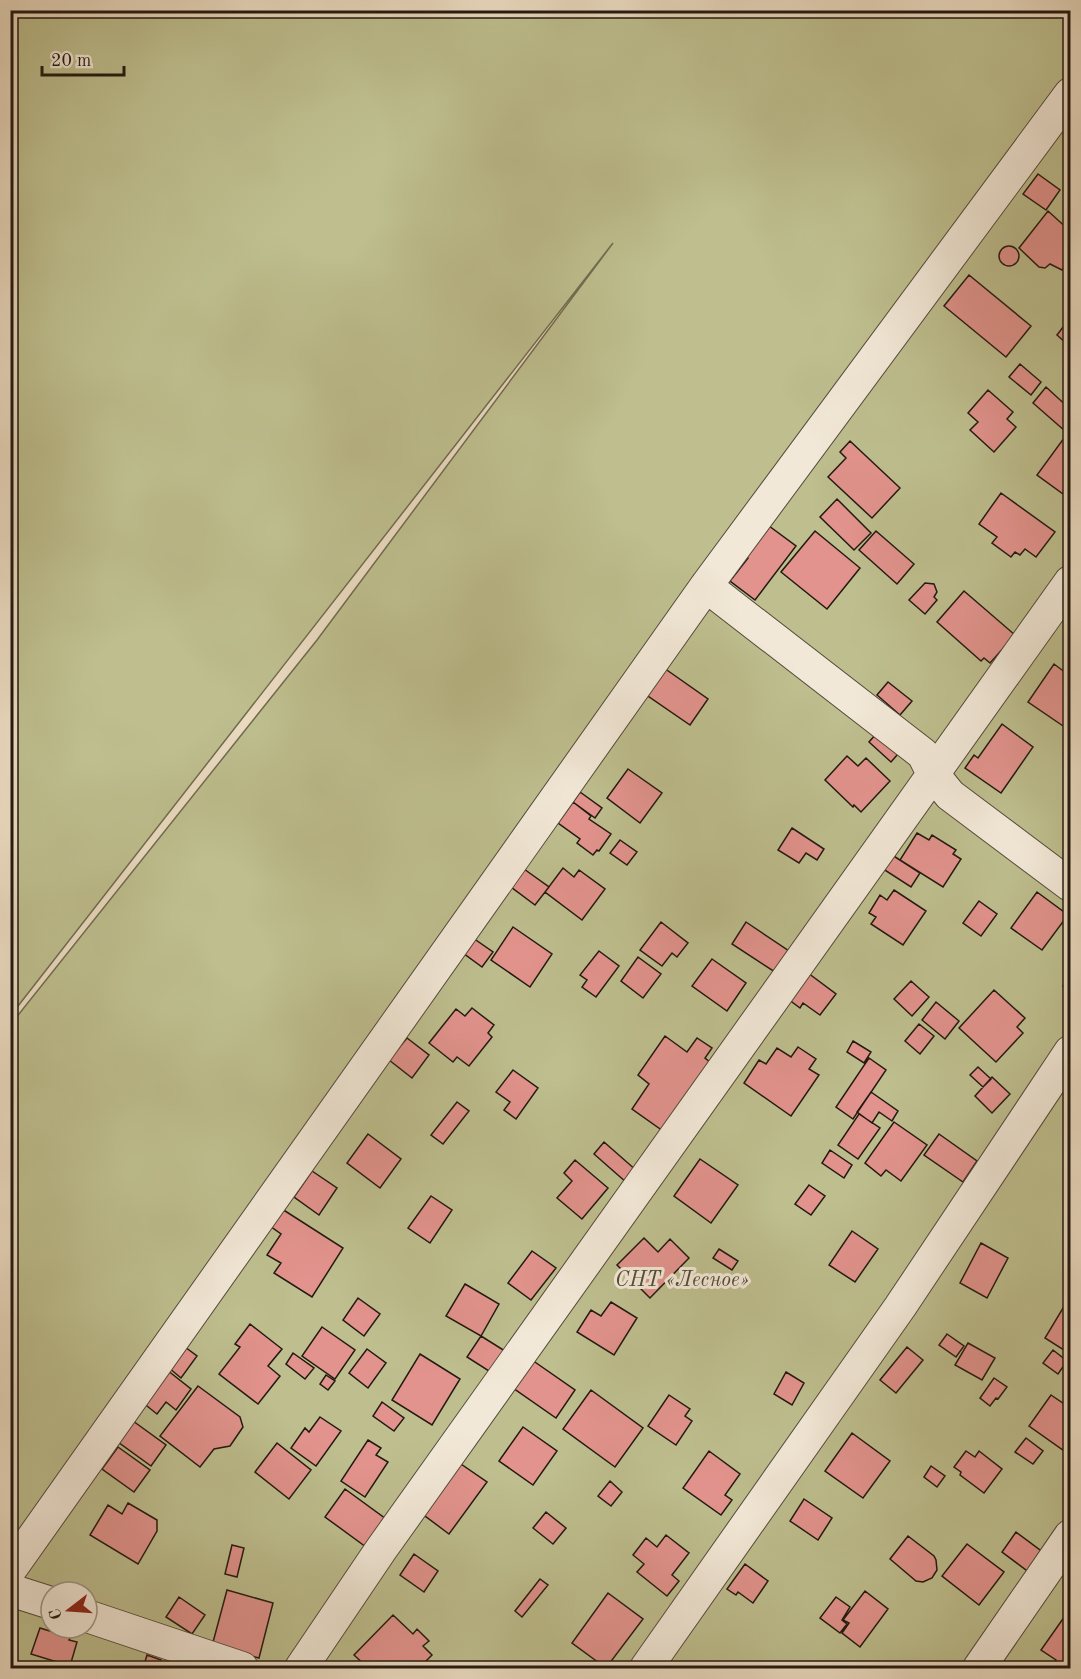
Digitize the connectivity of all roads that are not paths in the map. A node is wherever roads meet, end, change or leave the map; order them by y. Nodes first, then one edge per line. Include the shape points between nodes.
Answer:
1 (1071, 94) edge
2 (1071, 582) edge
3 (706, 586) junction
4 (933, 774) junction
5 (1071, 885) edge
6 (1071, 1052) edge
7 (1071, 1536) edge
8 (10, 1569) edge
9 (10, 1590) edge
10 (39, 1599) edge
11 (99, 1620) edge
12 (243, 1668) edge
13 (301, 1668) edge
14 (646, 1668) edge
15 (980, 1668) edge

1 - 3 street
2 - 4 street
3 - 4 street via 923,754
3 - 8 street
4 - 5 street via 950,795
4 - 13 street via 380,1551
6 - 14 street via 900,1307
7 - 15 street
9 - 10 street
11 - 12 street

